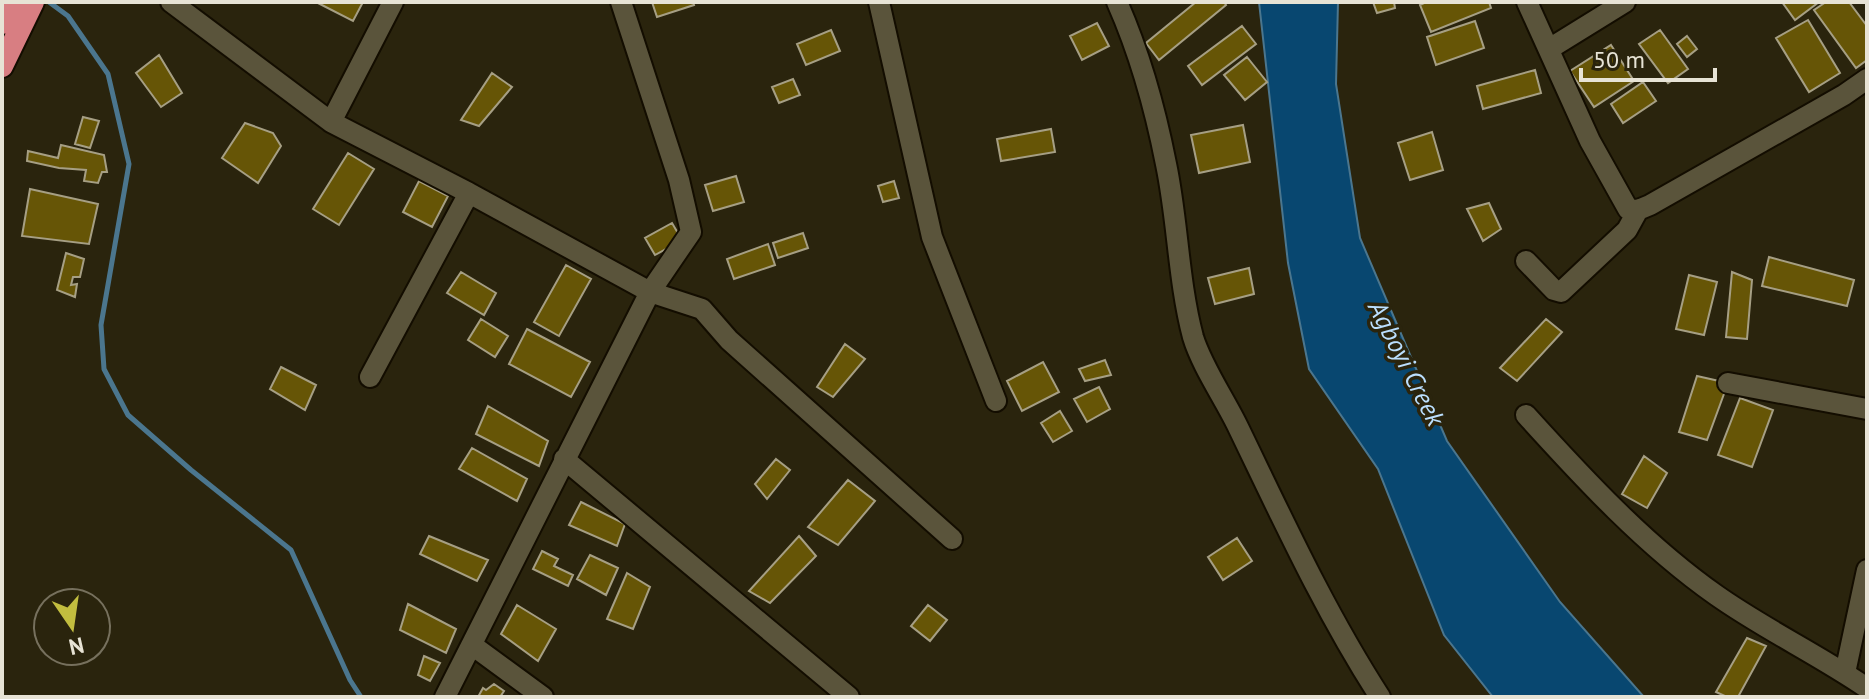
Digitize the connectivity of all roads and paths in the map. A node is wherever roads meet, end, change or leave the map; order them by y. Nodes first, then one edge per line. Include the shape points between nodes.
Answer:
1 (171, 2) edge
2 (393, 2) edge
3 (621, 2) edge
4 (879, 2) edge
5 (1117, 2) edge
6 (1527, 2) edge
7 (1625, 2) edge
8 (16, 12) edge
9 (1549, 49) junction
10 (2, 66) edge
11 (1867, 79) edge
12 (331, 122) junction
13 (469, 193) junction
14 (1638, 210) junction
15 (1526, 261) dead end
16 (650, 292) junction
17 (370, 377) dead end
18 (1728, 383) dead end
19 (996, 401) dead end
20 (1867, 409) edge
21 (1526, 415) dead end
22 (564, 459) junction
23 (952, 539) dead end
24 (1867, 570) edge
25 (472, 645) junction
26 (1845, 673) junction
27 (1867, 688) edge
28 (445, 697) edge
29 (543, 697) edge
30 (849, 697) edge
31 (1380, 697) edge

1 - 12 street
2 - 12 street
3 - 16 street via 691,232
4 - 19 street via 932,237
5 - 31 street via 1138,50 1166,166 1181,285 1195,342 1285,528
6 - 9 street
7 - 9 street
8 - 10 highway
9 - 14 street via 1623,203
11 - 14 street
12 - 13 street
13 - 16 street
13 - 17 street
14 - 15 street via 1627,230 1561,292
16 - 22 street
16 - 23 street via 702,309 729,340
18 - 20 street
21 - 26 street via 1660,552 1718,596
22 - 25 street
22 - 30 street
24 - 26 street
25 - 28 street
25 - 29 street
26 - 27 street

